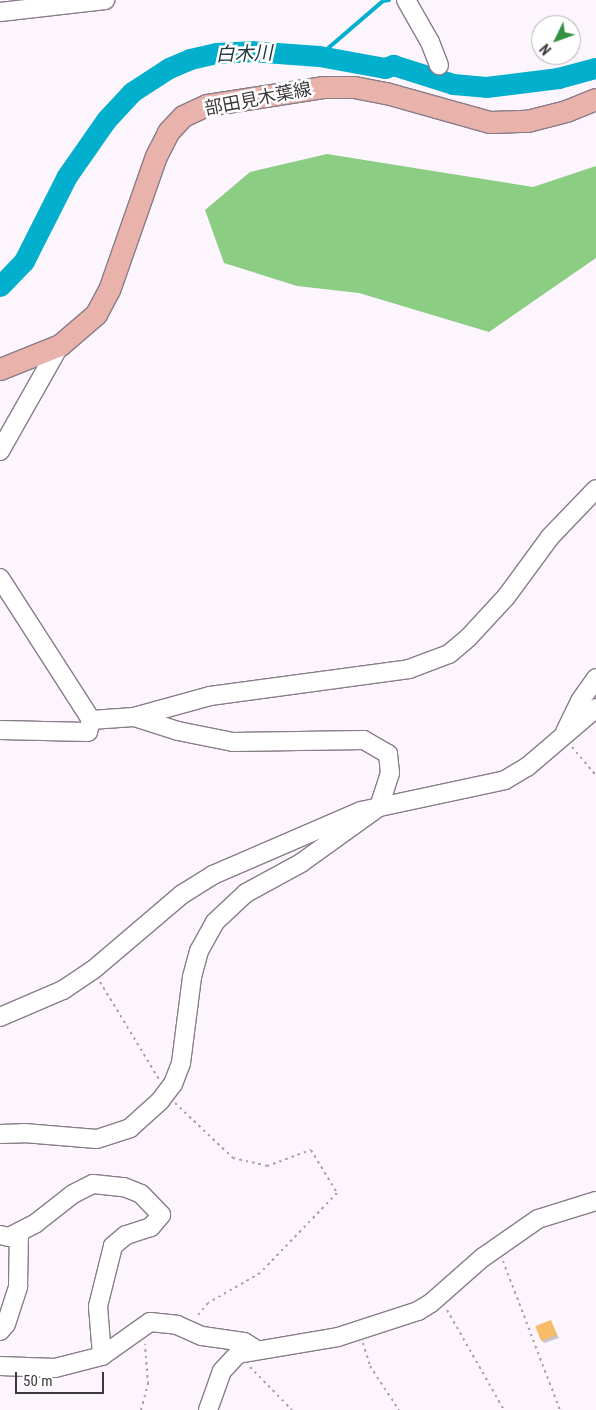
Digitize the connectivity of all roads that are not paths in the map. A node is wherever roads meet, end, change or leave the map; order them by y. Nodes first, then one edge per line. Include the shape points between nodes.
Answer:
1 (105, 0) edge
2 (411, 2) edge
3 (0, 12) edge
4 (438, 64) dead end
5 (596, 99) edge
6 (60, 345) junction
7 (0, 369) edge
8 (0, 451) edge
9 (596, 489) edge
10 (0, 578) edge
11 (596, 678) edge
12 (596, 708) edge
13 (134, 717) junction
14 (91, 720) junction
15 (0, 730) edge
16 (567, 741) junction
17 (379, 807) junction
18 (0, 1017) edge
19 (0, 1134) edge
20 (596, 1201) edge
21 (19, 1232) junction
22 (0, 1235) edge
23 (0, 1331) edge
24 (255, 1349) junction
25 (102, 1356) junction
26 (0, 1366) edge
27 (208, 1410) edge

1 - 3 street
2 - 4 street
5 - 6 main road, 部田見木葉線 via 566,111 527,120 490,122 386,93 354,87 323,87 207,105 183,116 168,132 156,156 109,290 96,314
6 - 7 main road, 部田見木葉線
6 - 8 street
9 - 13 street via 550,536 506,597 449,654 409,669 210,696
10 - 14 street
11 - 16 street via 580,701
12 - 16 street
13 - 14 street
13 - 17 street via 178,731 233,742 364,740 374,743 388,754 390,774
14 - 15 street via 88,732
16 - 17 street via 505,780
17 - 18 street via 304,833 213,875 181,895 93,970 63,990
17 - 19 street via 301,862 246,893 215,922 199,951 192,977 181,1063 173,1084 130,1128 97,1140 24,1132
20 - 24 street via 544,1217 497,1248 418,1311 318,1342
21 - 22 street via 9,1237
21 - 23 street via 18,1286 6,1324
21 - 25 street via 92,1184 124,1187 141,1194 161,1215 151,1227 126,1235 113,1246 98,1306
24 - 25 street via 244,1342 158,1322 144,1324
24 - 27 street via 238,1354 222,1372
25 - 26 street via 55,1368

